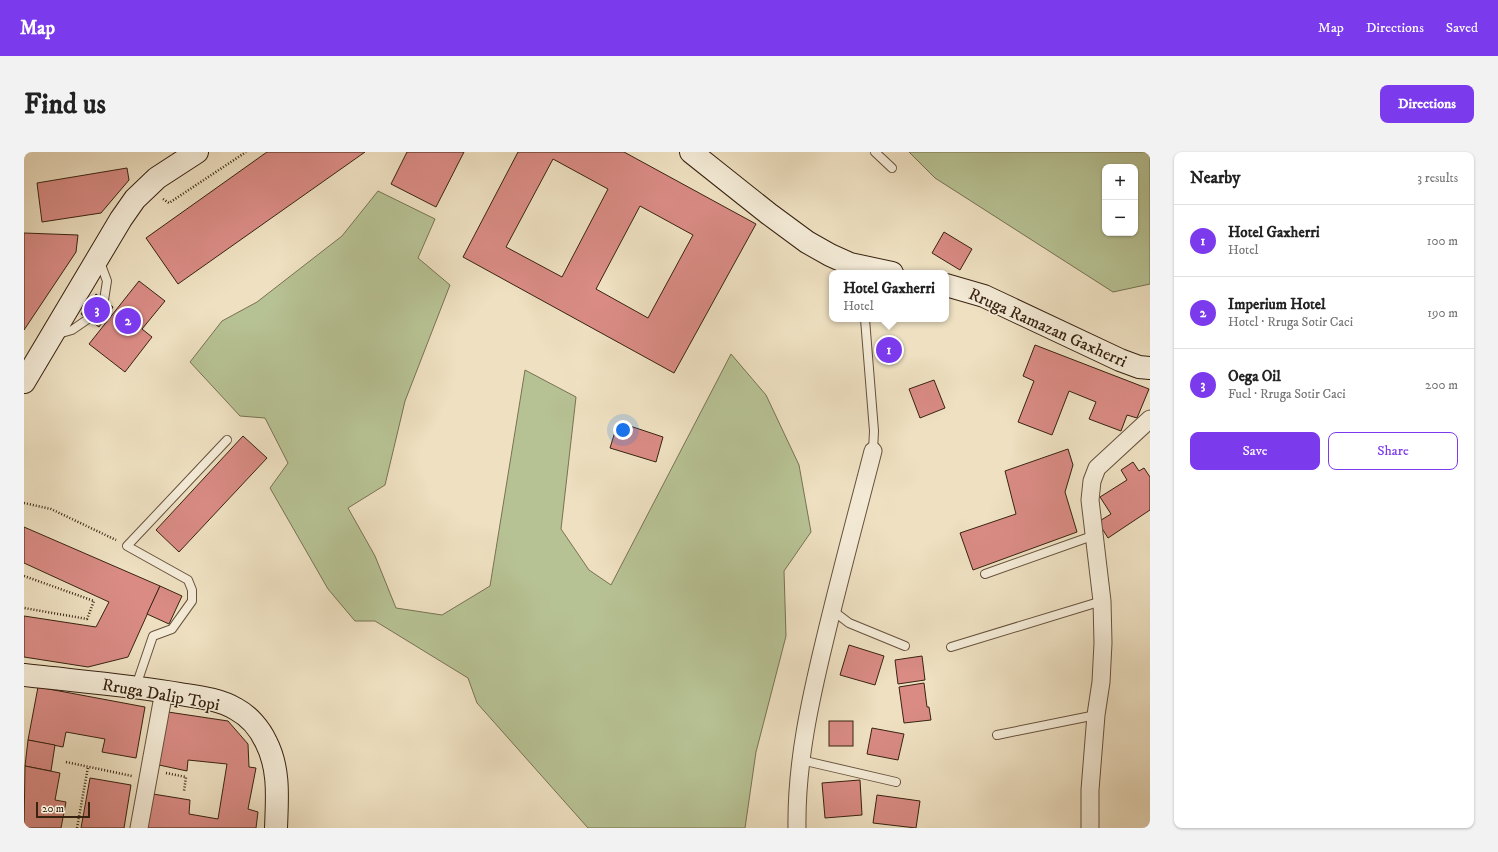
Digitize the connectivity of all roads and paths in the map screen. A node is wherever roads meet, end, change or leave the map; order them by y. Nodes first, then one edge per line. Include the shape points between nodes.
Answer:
1 (197, 152) edge
2 (246, 152) edge
3 (691, 152) edge
4 (875, 152) edge
5 (892, 168) dead end
6 (145, 189) junction
7 (852, 269) edge
8 (862, 270) edge
9 (949, 286) edge
10 (865, 322) edge
11 (1150, 368) edge
12 (24, 382) edge
13 (1150, 419) edge
14 (227, 440) dead end
15 (873, 451) joint
16 (24, 503) edge
17 (1095, 534) junction
18 (127, 546) junction
19 (985, 574) dead end
20 (24, 576) edge
21 (1102, 601) junction
22 (24, 608) edge
23 (832, 610) junction
24 (905, 646) dead end
25 (951, 647) dead end
26 (24, 675) edge
27 (135, 687) junction
28 (164, 691) junction
29 (1096, 715) junction
30 (997, 735) dead end
31 (801, 760) junction
32 (66, 762) dead end
33 (88, 767) junction
34 (134, 776) dead end
35 (186, 777) dead end
36 (896, 782) dead end
37 (184, 791) dead end
38 (77, 828) edge
39 (139, 828) edge
40 (276, 828) edge
41 (796, 828) edge
42 (1090, 828) edge

1 - 6 street via 157,178
2 - 6 path via 169,203
3 - 7 street via 807,242
4 - 5 lane
6 - 12 street via 121,218
7 - 8 street
9 - 11 street, Rruga Ramazan Gaxherri via 984,296 1120,360
10 - 15 lane via 874,431
13 - 17 street via 1097,468 1092,481 1090,500
14 - 18 lane
15 - 23 street
16 - 18 path via 52,509
17 - 19 lane
17 - 21 street
18 - 27 lane via 188,580 192,590 192,602 172,629 153,636
20 - 22 path via 94,601 87,619
21 - 25 lane
21 - 29 street via 1101,682
23 - 24 lane via 849,623
23 - 31 street via 814,684
26 - 27 street, Rruga Dalip Topi
27 - 28 street, Rruga Dalip Topi
28 - 39 street
28 - 40 street, Rruga Dalip Topi via 226,704 247,717 257,728 273,757 276,772
29 - 30 lane
29 - 42 street via 1090,790
31 - 36 lane
31 - 41 street
32 - 33 path
33 - 34 path
33 - 38 path
35 - 37 path

